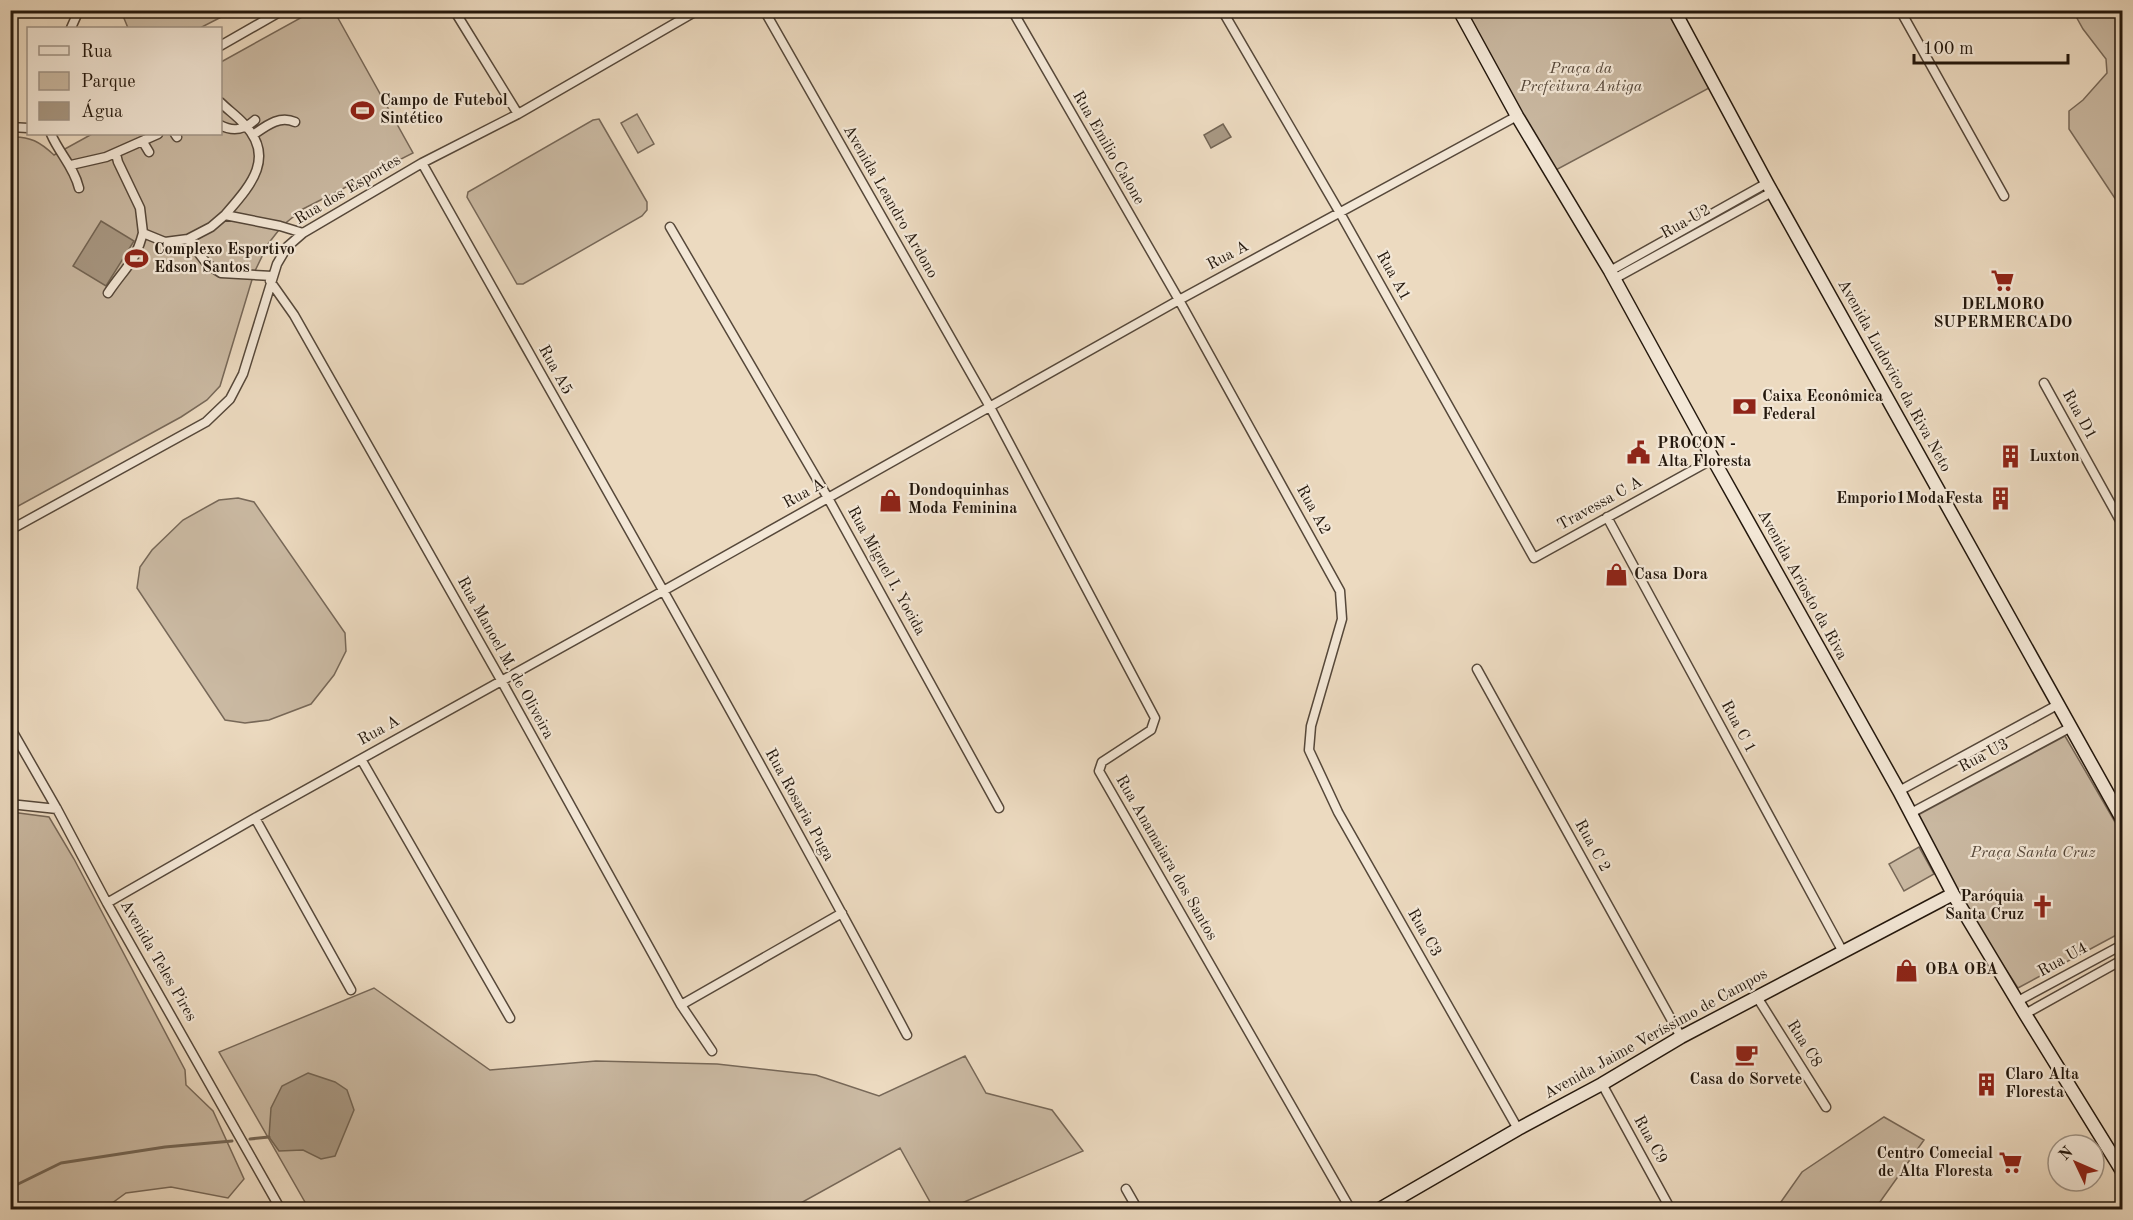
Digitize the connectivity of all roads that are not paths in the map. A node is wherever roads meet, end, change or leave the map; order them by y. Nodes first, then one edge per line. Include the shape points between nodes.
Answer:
1 (79, 10) edge
2 (284, 10) edge
3 (454, 10) edge
4 (698, 10) edge
5 (764, 10) edge
6 (1012, 10) edge
7 (1222, 10) edge
8 (1459, 10) edge
9 (1691, 10) edge
10 (1900, 10) edge
11 (1676, 14) edge
12 (71, 27) edge
13 (222, 45) edge
14 (222, 104) edge
15 (518, 114) junction
16 (1517, 116) junction
17 (255, 120) dead end
18 (295, 122) dead end
19 (222, 126) edge
20 (10, 127) edge
21 (27, 127) edge
22 (250, 131) junction
23 (52, 135) edge
24 (156, 135) edge
25 (143, 142) junction
26 (149, 152) dead end
27 (116, 154) junction
28 (422, 163) junction
29 (70, 165) junction
30 (1770, 187) junction
31 (80, 188) dead end
32 (2004, 196) dead end
33 (1340, 213) junction
34 (225, 215) junction
35 (670, 227) dead end
36 (143, 233) junction
37 (303, 233) junction
38 (188, 239) junction
39 (1612, 275) junction
40 (271, 278) junction
41 (108, 293) dead end
42 (1179, 300) junction
43 (2044, 383) dead end
44 (990, 407) junction
45 (1713, 459) junction
46 (828, 498) junction
47 (1607, 517) junction
48 (2122, 524) edge
49 (10, 530) edge
50 (1534, 558) joint
51 (663, 591) junction
52 (1477, 669) dead end
53 (501, 680) junction
54 (2059, 704) junction
55 (10, 727) edge
56 (2071, 727) junction
57 (1309, 750) joint
58 (361, 759) junction
59 (1899, 791) junction
60 (2117, 798) edge
61 (10, 804) edge
62 (57, 808) junction
63 (999, 808) dead end
64 (1911, 813) junction
65 (255, 818) junction
66 (2122, 819) edge
67 (1953, 894) junction
68 (107, 903) junction
69 (842, 913) junction
70 (2122, 945) edge
71 (1843, 952) junction
72 (2095, 959) junction
73 (2122, 960) edge
74 (2100, 972) junction
75 (351, 990) dead end
76 (1757, 997) junction
77 (2018, 1001) junction
78 (681, 1005) junction
79 (2025, 1014) junction
80 (510, 1018) dead end
81 (907, 1035) dead end
82 (1681, 1037) junction
83 (712, 1051) dead end
84 (1602, 1084) junction
85 (1826, 1107) dead end
86 (1518, 1129) junction
87 (2122, 1171) edge
88 (1126, 1188) dead end
89 (281, 1209) edge
90 (1138, 1209) edge
91 (1351, 1209) edge
92 (1378, 1209) edge
93 (1671, 1209) edge

1 - 12 street
2 - 13 street
3 - 15 street
4 - 15 street, Rua dos Esportes
5 - 44 street, Avenida Leandro Ardono
6 - 42 street, Rua Emilio Calone
7 - 33 street, Rua A1
8 - 16 street, Avenida Ariosto da Riva
9 - 11 street
10 - 32 street
11 - 30 street, Avenida Ludovico da Riva Neto
14 - 22 street
15 - 28 street, Rua dos Esportes
16 - 33 street, Rua A
16 - 39 street, Avenida Ariosto da Riva
17 - 22 street
18 - 22 street via 286,118 276,120
19 - 22 street
20 - 21 street
22 - 34 street via 259,144 255,174
23 - 29 street
24 - 25 street
25 - 26 street
25 - 27 street
27 - 29 street
27 - 36 street via 140,208
28 - 37 street, Rua dos Esportes
28 - 51 street, Rua A5
29 - 31 street
30 - 39 street, Rua U2
30 - 54 street, Avenida Ludovico da Riva Neto
33 - 42 street, Rua A
33 - 50 street, Rua A1
34 - 37 street
34 - 38 street
35 - 46 street, Rua Miguel I. Yocida
36 - 38 street via 165,242
36 - 41 street via 132,261
37 - 40 street, Rua dos Esportes via 287,248
38 - 40 street via 207,264 222,273
39 - 45 street, Avenida Ariosto da Riva
40 - 49 street, Rua dos Esportes via 243,374 230,399 206,422
40 - 53 street, Rua Manoel M. de Oliveira
42 - 44 street, Rua A
42 - 57 street, Rua A2 via 1340,591 1342,619 1311,726
43 - 48 street, Rua D1
44 - 46 street, Rua A
44 - 91 street, Rua Anamaiara dos Santos via 1155,718 1151,730 1102,762 1099,771
45 - 47 street, Travessa C A
45 - 59 street, Avenida Ariosto da Riva
46 - 51 street, Rua A
46 - 63 street, Rua Miguel I. Yocida
47 - 50 street, Travessa C A
47 - 71 street, Rua C 1
51 - 53 street, Rua A
51 - 69 street, Rua Rosaria Puga
52 - 82 street, Rua C 2
53 - 58 street, Rua A
53 - 78 street, Rua Manoel M. de Oliveira
54 - 56 street, Avenida Ludovico da Riva Neto
54 - 59 street, Rua U3
55 - 62 street, Avenida Teles Pires
56 - 60 street, Avenida Ludovico da Riva Neto
56 - 64 street, Rua U3
57 - 86 street, Rua C3 via 1338,812
58 - 65 street, Rua A
58 - 80 street
59 - 64 street, Avenida Ariosto da Riva
60 - 66 street, Avenida Ludovico da Riva Neto
61 - 62 street
62 - 68 street, Avenida Teles Pires
64 - 67 street, Avenida Ariosto da Riva
65 - 68 street, Rua A
65 - 75 street
67 - 71 street, Avenida Jaime Veríssimo de Campos
67 - 77 street, Avenida Ariosto da Riva
68 - 89 street, Avenida Teles Pires
69 - 78 street
69 - 81 street, Rua Rosaria Puga
70 - 72 street, Rua U4
71 - 76 street, Avenida Jaime Veríssimo de Campos
72 - 74 street
72 - 77 street, Rua U4
73 - 74 street, Rua U4
74 - 79 street, Rua U4
76 - 82 street, Avenida Jaime Veríssimo de Campos
76 - 85 street, Rua C8
77 - 79 street, Avenida Ariosto da Riva
78 - 83 street, Rua Manoel M. de Oliveira
79 - 87 street, Avenida Ariosto da Riva
82 - 84 street, Avenida Jaime Veríssimo de Campos
84 - 86 street, Avenida Jaime Veríssimo de Campos
84 - 93 street, Rua C9
86 - 92 street, Avenida Jaime Veríssimo de Campos
88 - 90 street

